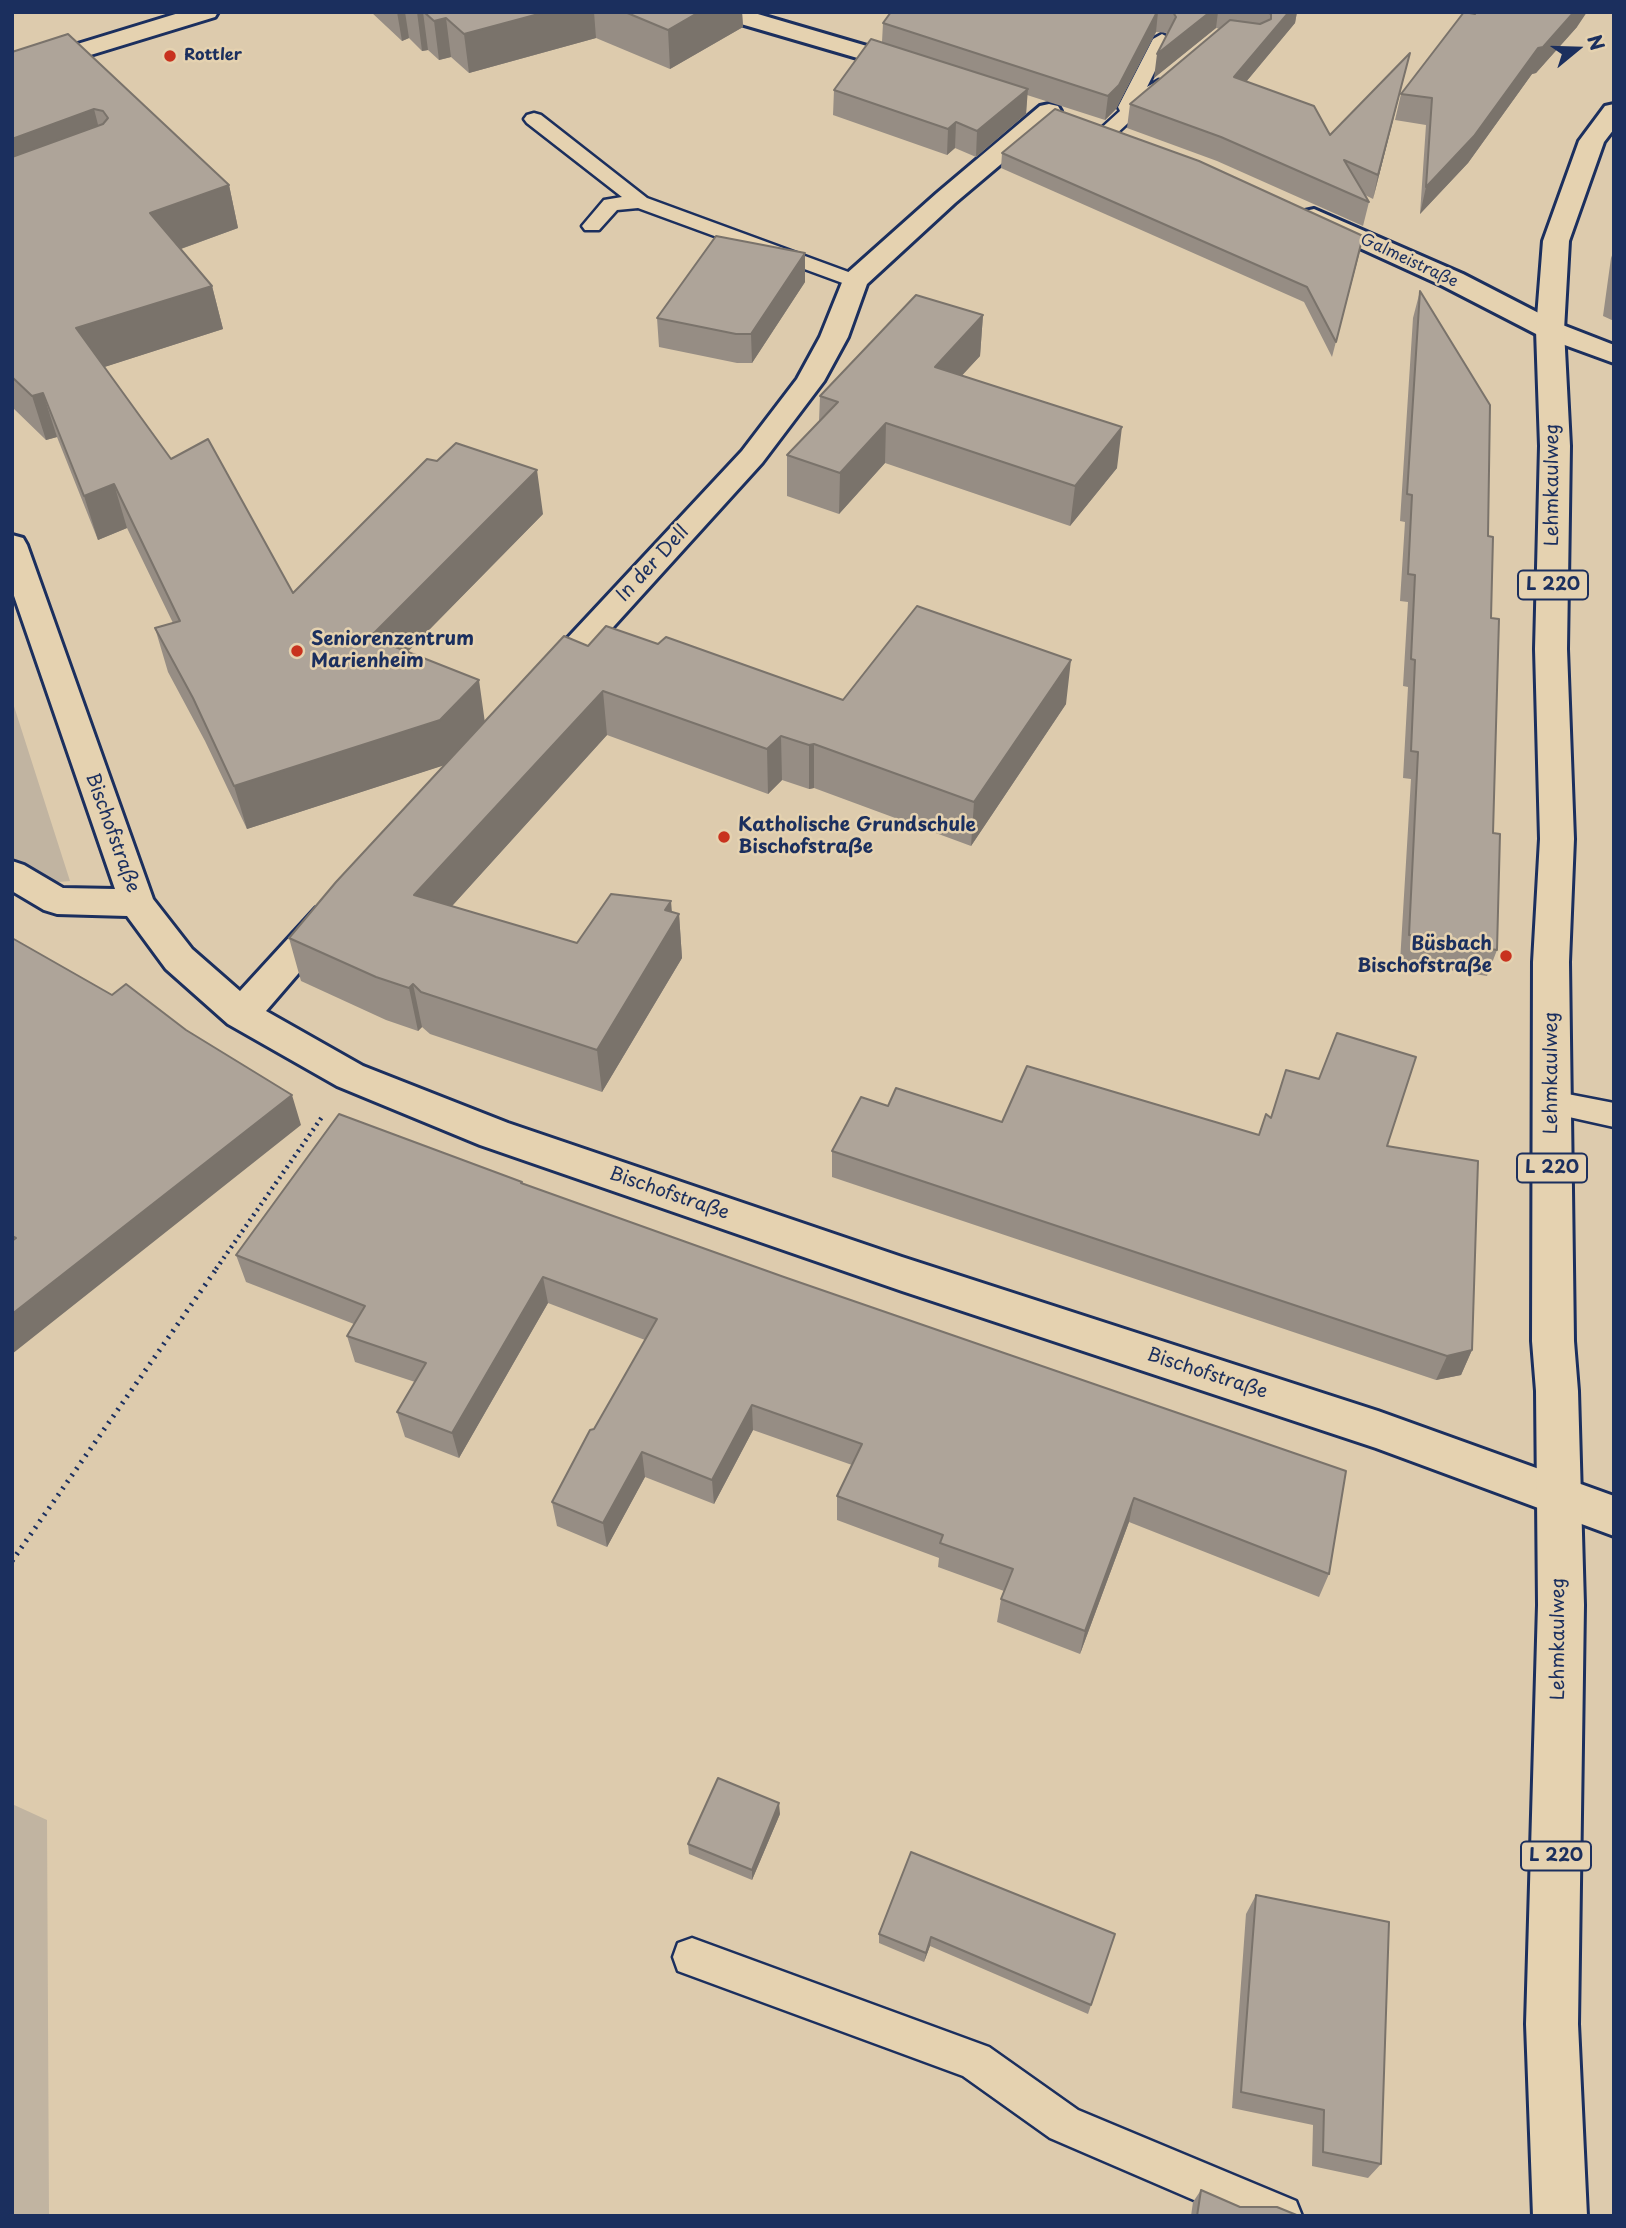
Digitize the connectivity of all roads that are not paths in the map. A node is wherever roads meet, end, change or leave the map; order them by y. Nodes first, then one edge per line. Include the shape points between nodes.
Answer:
1 (207, 12) edge
2 (724, 12) edge
3 (1162, 39) edge
4 (12, 72) edge
5 (937, 75) edge
6 (1172, 76) edge
7 (1024, 103) edge
8 (1614, 111) edge
9 (534, 119) dead end
10 (1087, 121) junction
11 (1132, 141) edge
12 (640, 202) junction
13 (1293, 207) edge
14 (592, 226) dead end
15 (855, 281) junction
16 (1550, 330) junction
17 (1614, 355) edge
18 (12, 545) edge
19 (525, 704) edge
20 (12, 874) edge
21 (345, 900) edge
22 (137, 903) junction
23 (241, 1014) junction
24 (1552, 1102) junction
25 (1614, 1115) edge
26 (1558, 1497) junction
27 (1614, 1516) edge
28 (692, 1956) dead end
29 (1281, 2216) edge
30 (1560, 2216) edge

1 - 4 street
2 - 5 street
3 - 10 lane
6 - 10 lane
7 - 10 street
8 - 16 street, Lehmkaulweg / L 220 via 1592,141 1556,241
9 - 12 lane
10 - 11 street
10 - 15 street, In der Dell via 946,198
12 - 14 lane via 611,204
12 - 15 lane
13 - 16 street, Galmeistraße
15 - 19 street, In der Dell via 834,337 810,381 752,457
16 - 17 street, Galmeistraße
16 - 24 street, Lehmkaulweg / L 220 via 1557,839 1551,962
18 - 22 street, Bischofstraße
20 - 22 street via 57,901
21 - 23 street
22 - 23 street, Bischofstraße via 180,959
23 - 26 street, Bischofstraße via 350,1076 494,1134 1378,1430
24 - 25 lane
24 - 26 street, Lehmkaulweg / L 220
26 - 27 street, Bischofstraße
26 - 30 street, Lehmkaulweg / L 220 via 1561,1605 1552,2024
28 - 29 lane via 975,2061 1064,2124

